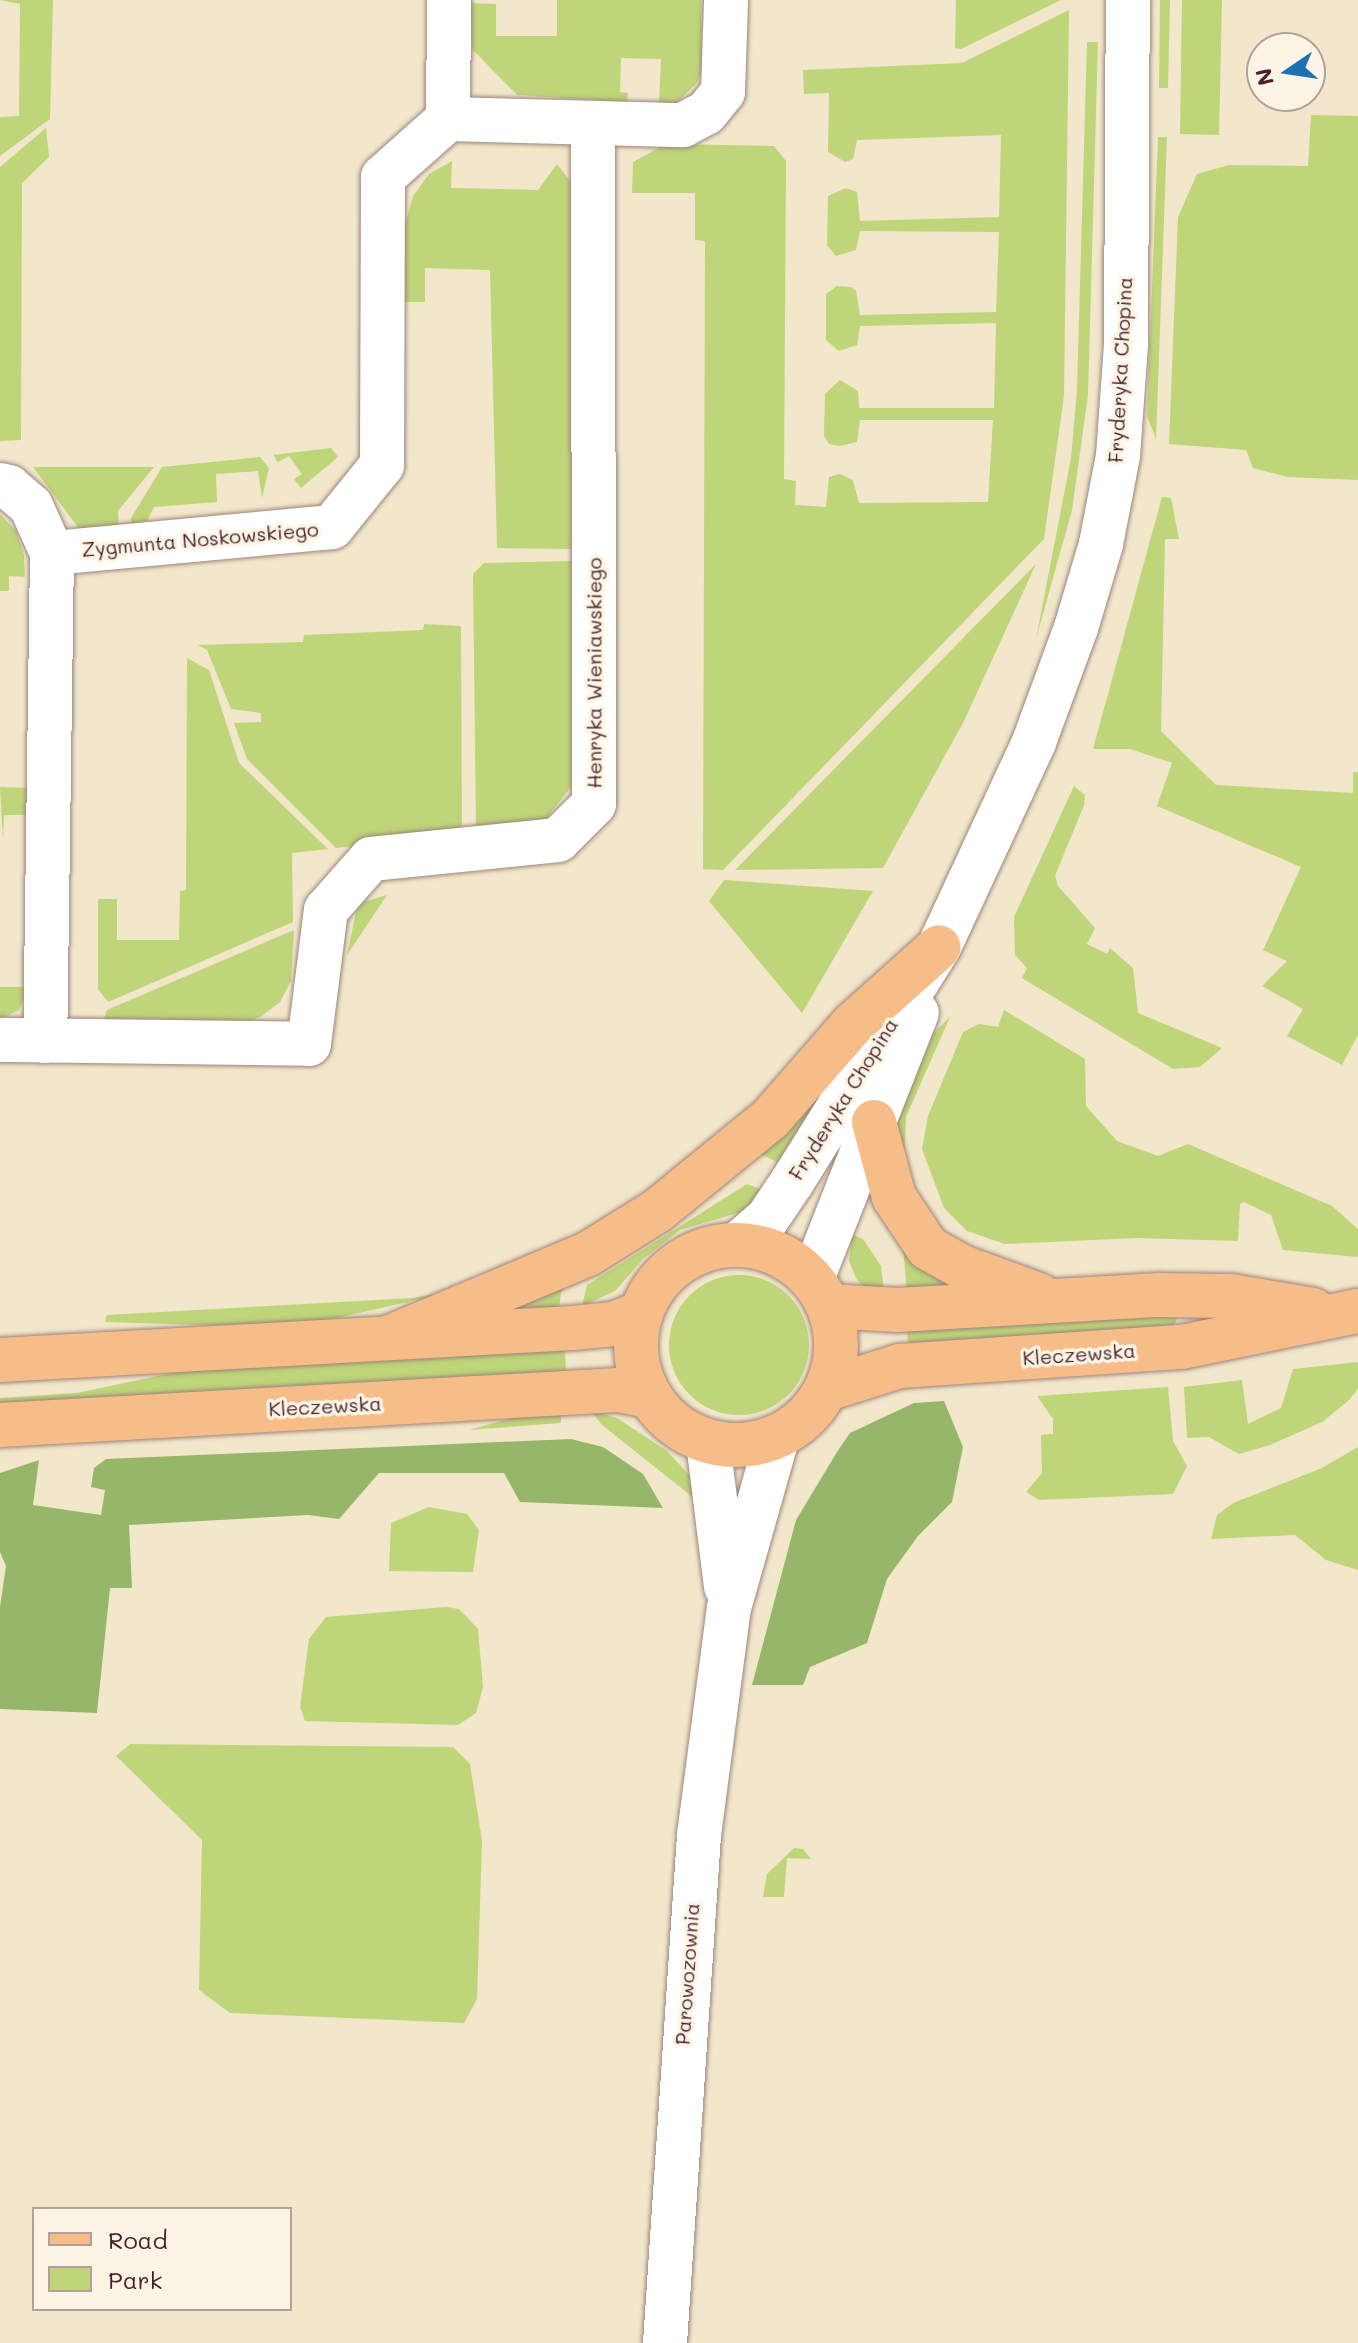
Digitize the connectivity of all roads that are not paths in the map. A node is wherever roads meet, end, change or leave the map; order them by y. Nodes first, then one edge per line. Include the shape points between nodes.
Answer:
1 (449, 0) edge
2 (726, 0) edge
3 (1128, 0) edge
4 (448, 119) junction
5 (593, 125) junction
6 (0, 485) edge
7 (52, 553) junction
8 (939, 947) junction
9 (0, 1040) edge
10 (45, 1041) junction
11 (874, 1122) junction
12 (738, 1244) junction
13 (821, 1292) junction
14 (1053, 1300) junction
15 (1345, 1312) edge
16 (641, 1313) junction
17 (388, 1338) junction
18 (0, 1360) edge
19 (827, 1389) junction
20 (649, 1396) junction
21 (0, 1425) edge
22 (777, 1438) junction
23 (708, 1442) junction
24 (729, 1608) junction
25 (665, 2343) edge

1 - 4 street
2 - 5 street via 727,77 706,113 683,125
3 - 8 street, Fryderyka Chopina via 1126,345 1118,456 1101,544 1034,742
4 - 5 street
4 - 7 street, Zygmunta Noskowskiego via 383,177 382,465 332,527
5 - 10 street, Henryka Wieniawskiego via 594,804 558,840 371,859 326,910 309,1044
6 - 7 street via 31,506
7 - 10 street, Zygmunta Noskowskiego
8 - 11 street, Fryderyka Chopina
8 - 12 street, Fryderyka Chopina via 767,1219
8 - 17 main road via 853,1024 812,1075 734,1153 657,1211 588,1254
9 - 10 street
11 - 13 street, Fryderyka Chopina
11 - 14 main road via 894,1197 928,1248 962,1267
12 - 13 main road via 784,1256
12 - 16 main road via 713,1247 679,1263 652,1290
13 - 14 main road, Kleczewska via 897,1310
13 - 19 main road via 836,1362
14 - 15 main road, Kleczewska via 1231,1296
15 - 19 main road, Kleczewska via 1182,1347 900,1366
16 - 17 main road via 614,1324
16 - 20 main road via 635,1341
17 - 18 main road
19 - 22 main road via 806,1418
20 - 21 main road, Kleczewska via 591,1391
20 - 23 main road via 685,1432
22 - 23 main road via 731,1446
22 - 24 street, Parowozownia
23 - 24 street, Parowozownia
24 - 25 street, Parowozownia via 690,1915

